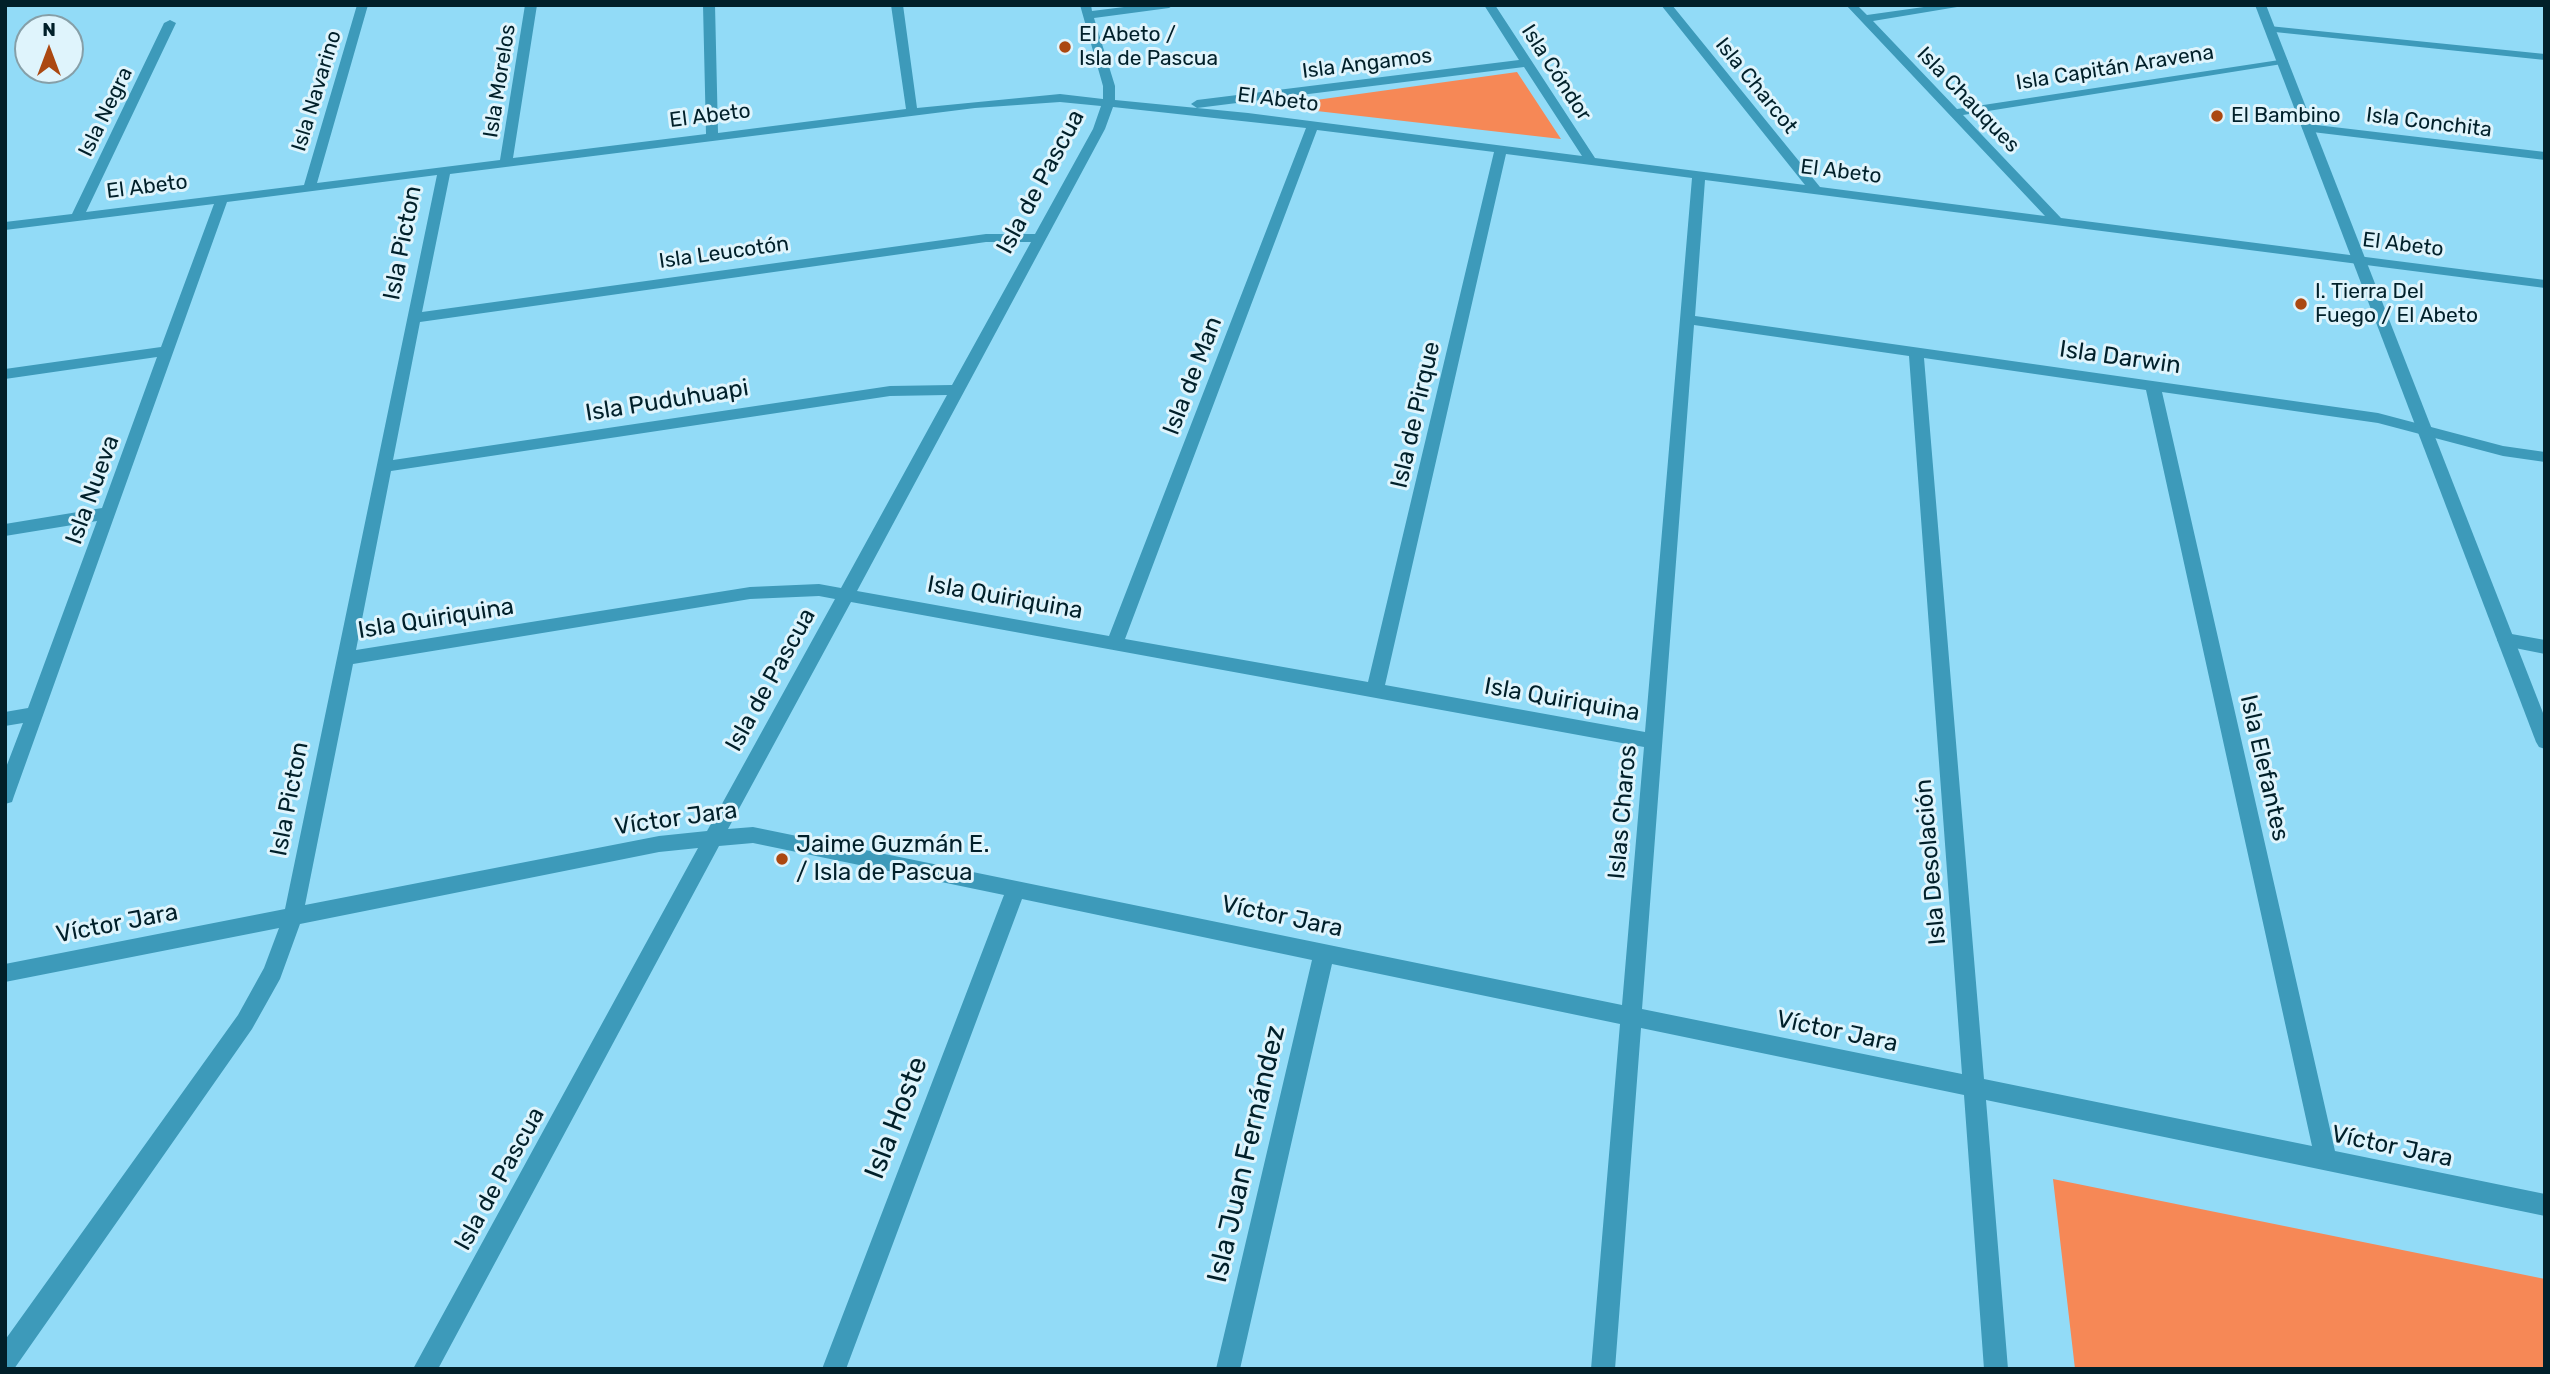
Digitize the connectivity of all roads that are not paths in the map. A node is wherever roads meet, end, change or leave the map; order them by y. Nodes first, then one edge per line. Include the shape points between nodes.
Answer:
1 (363, 5) edge
2 (531, 5) edge
3 (709, 5) edge
4 (897, 5) edge
5 (1168, 5) edge
6 (1489, 5) edge
7 (1666, 5) edge
8 (1852, 5) edge
9 (1965, 5) edge
10 (2260, 5) edge
11 (1087, 10) edge
12 (1864, 19) junction
13 (170, 23) dead end
14 (2269, 29) junction
15 (2545, 57) edge
16 (2282, 61) junction
17 (1527, 63) junction
18 (1109, 100) junction
19 (1170, 108) junction
20 (912, 112) junction
21 (1953, 113) junction
22 (1313, 125) junction
23 (2308, 128) junction
24 (712, 137) junction
25 (1501, 150) junction
26 (2545, 156) edge
27 (1591, 161) junction
28 (506, 163) junction
29 (444, 171) junction
30 (1699, 175) junction
31 (309, 188) junction
32 (1816, 190) junction
33 (222, 199) junction
34 (77, 217) junction
35 (2057, 221) junction
36 (5, 226) edge
37 (1040, 238) junction
38 (2359, 260) junction
39 (2545, 284) edge
40 (415, 318) junction
41 (1687, 319) junction
42 (168, 351) junction
43 (1916, 352) junction
44 (5, 374) edge
45 (2154, 386) junction
46 (957, 390) junction
47 (2425, 432) junction
48 (2545, 457) edge
49 (384, 467) junction
50 (109, 513) junction
51 (5, 530) edge
52 (846, 594) junction
53 (2506, 640) junction
54 (1115, 643) junction
55 (2545, 647) edge
56 (345, 658) junction
57 (1375, 691) junction
58 (35, 714) junction
59 (5, 719) edge
60 (1653, 741) junction
61 (2545, 742) edge
62 (5, 796) edge
63 (713, 838) junction
64 (1016, 888) junction
65 (293, 916) junction
66 (1324, 953) junction
67 (5, 972) edge
68 (1631, 1016) junction
69 (1974, 1087) junction
70 (2326, 1160) junction
71 (2545, 1205) edge
72 (5, 1361) edge
73 (425, 1369) edge
74 (834, 1369) edge
75 (1228, 1369) edge
76 (1603, 1369) edge
77 (1996, 1369) edge

1 - 31 street, Isla Navarino
2 - 28 street, Isla Morelos
3 - 24 street
4 - 20 street
5 - 11 street
6 - 17 street, Isla Cóndor
7 - 32 street, Isla Charcot
8 - 12 street, Isla Chauques
9 - 12 street
10 - 14 street
11 - 18 street, Isla de Pascua via 1106,72
12 - 21 street, Isla Chauques
13 - 34 street, Isla Negra
14 - 15 street
14 - 16 street
16 - 21 street, Isla Capitán Aravena
16 - 23 street
17 - 19 street, Isla Angamos
17 - 27 street, Isla Cóndor
18 - 19 street, El Abeto
18 - 20 street, El Abeto via 1040,98
18 - 37 street, Isla de Pascua via 1099,129
19 - 22 street, El Abeto
20 - 24 street, El Abeto
21 - 35 street, Isla Chauques
22 - 25 street, El Abeto
22 - 54 street, Isla de Man
23 - 26 street, Isla Conchita
23 - 38 street
24 - 28 street, El Abeto
25 - 27 street, El Abeto
25 - 57 street, Isla de Pirque
27 - 30 street, El Abeto
28 - 29 street, El Abeto
29 - 31 street, El Abeto
29 - 40 street, Isla Picton
30 - 32 street, El Abeto
30 - 41 street, Islas Charos
31 - 33 street, El Abeto
32 - 35 street, El Abeto
33 - 34 street, El Abeto
33 - 42 street, Isla Nueva
34 - 36 street, El Abeto
35 - 38 street, El Abeto
37 - 40 street, Isla Leucotón via 986,238
37 - 46 street, Isla de Pascua
38 - 39 street, El Abeto
38 - 47 street
40 - 49 street, Isla Picton
41 - 43 street, Isla Darwin
41 - 60 street, Islas Charos
42 - 44 street
42 - 50 street, Isla Nueva
43 - 45 street, Isla Darwin
43 - 69 street, Isla Desolación
45 - 47 street, Isla Darwin via 2378,418
45 - 70 street, Isla Elefantes
46 - 49 street, Isla Puduhuapi via 890,391
46 - 52 street, Isla de Pascua
47 - 48 street, Isla Darwin
47 - 53 street
49 - 56 street, Isla Picton
50 - 51 street
50 - 58 street, Isla Nueva
52 - 54 street, Isla Quiriquina
52 - 56 street, Isla Quiriquina via 792,589 750,593
52 - 63 street, Isla de Pascua
53 - 55 street
53 - 61 street
54 - 57 street, Isla Quiriquina
56 - 65 street, Isla Picton
57 - 60 street, Isla Quiriquina
58 - 59 street
58 - 62 street, Isla Nueva
60 - 68 street, Islas Charos
63 - 64 street, Víctor Jara via 772,838
63 - 65 street, Víctor Jara
63 - 73 street, Isla de Pascua
64 - 66 street, Víctor Jara
64 - 74 street, Isla Hoste
65 - 67 street, Víctor Jara
65 - 72 street, Isla Picton via 273,972 245,1022
66 - 68 street, Víctor Jara
66 - 75 street, Isla Juan Fernández
68 - 69 street, Víctor Jara
68 - 76 street, Islas Charos
69 - 70 street, Víctor Jara
69 - 77 street, Isla Desolación
70 - 71 street, Víctor Jara

